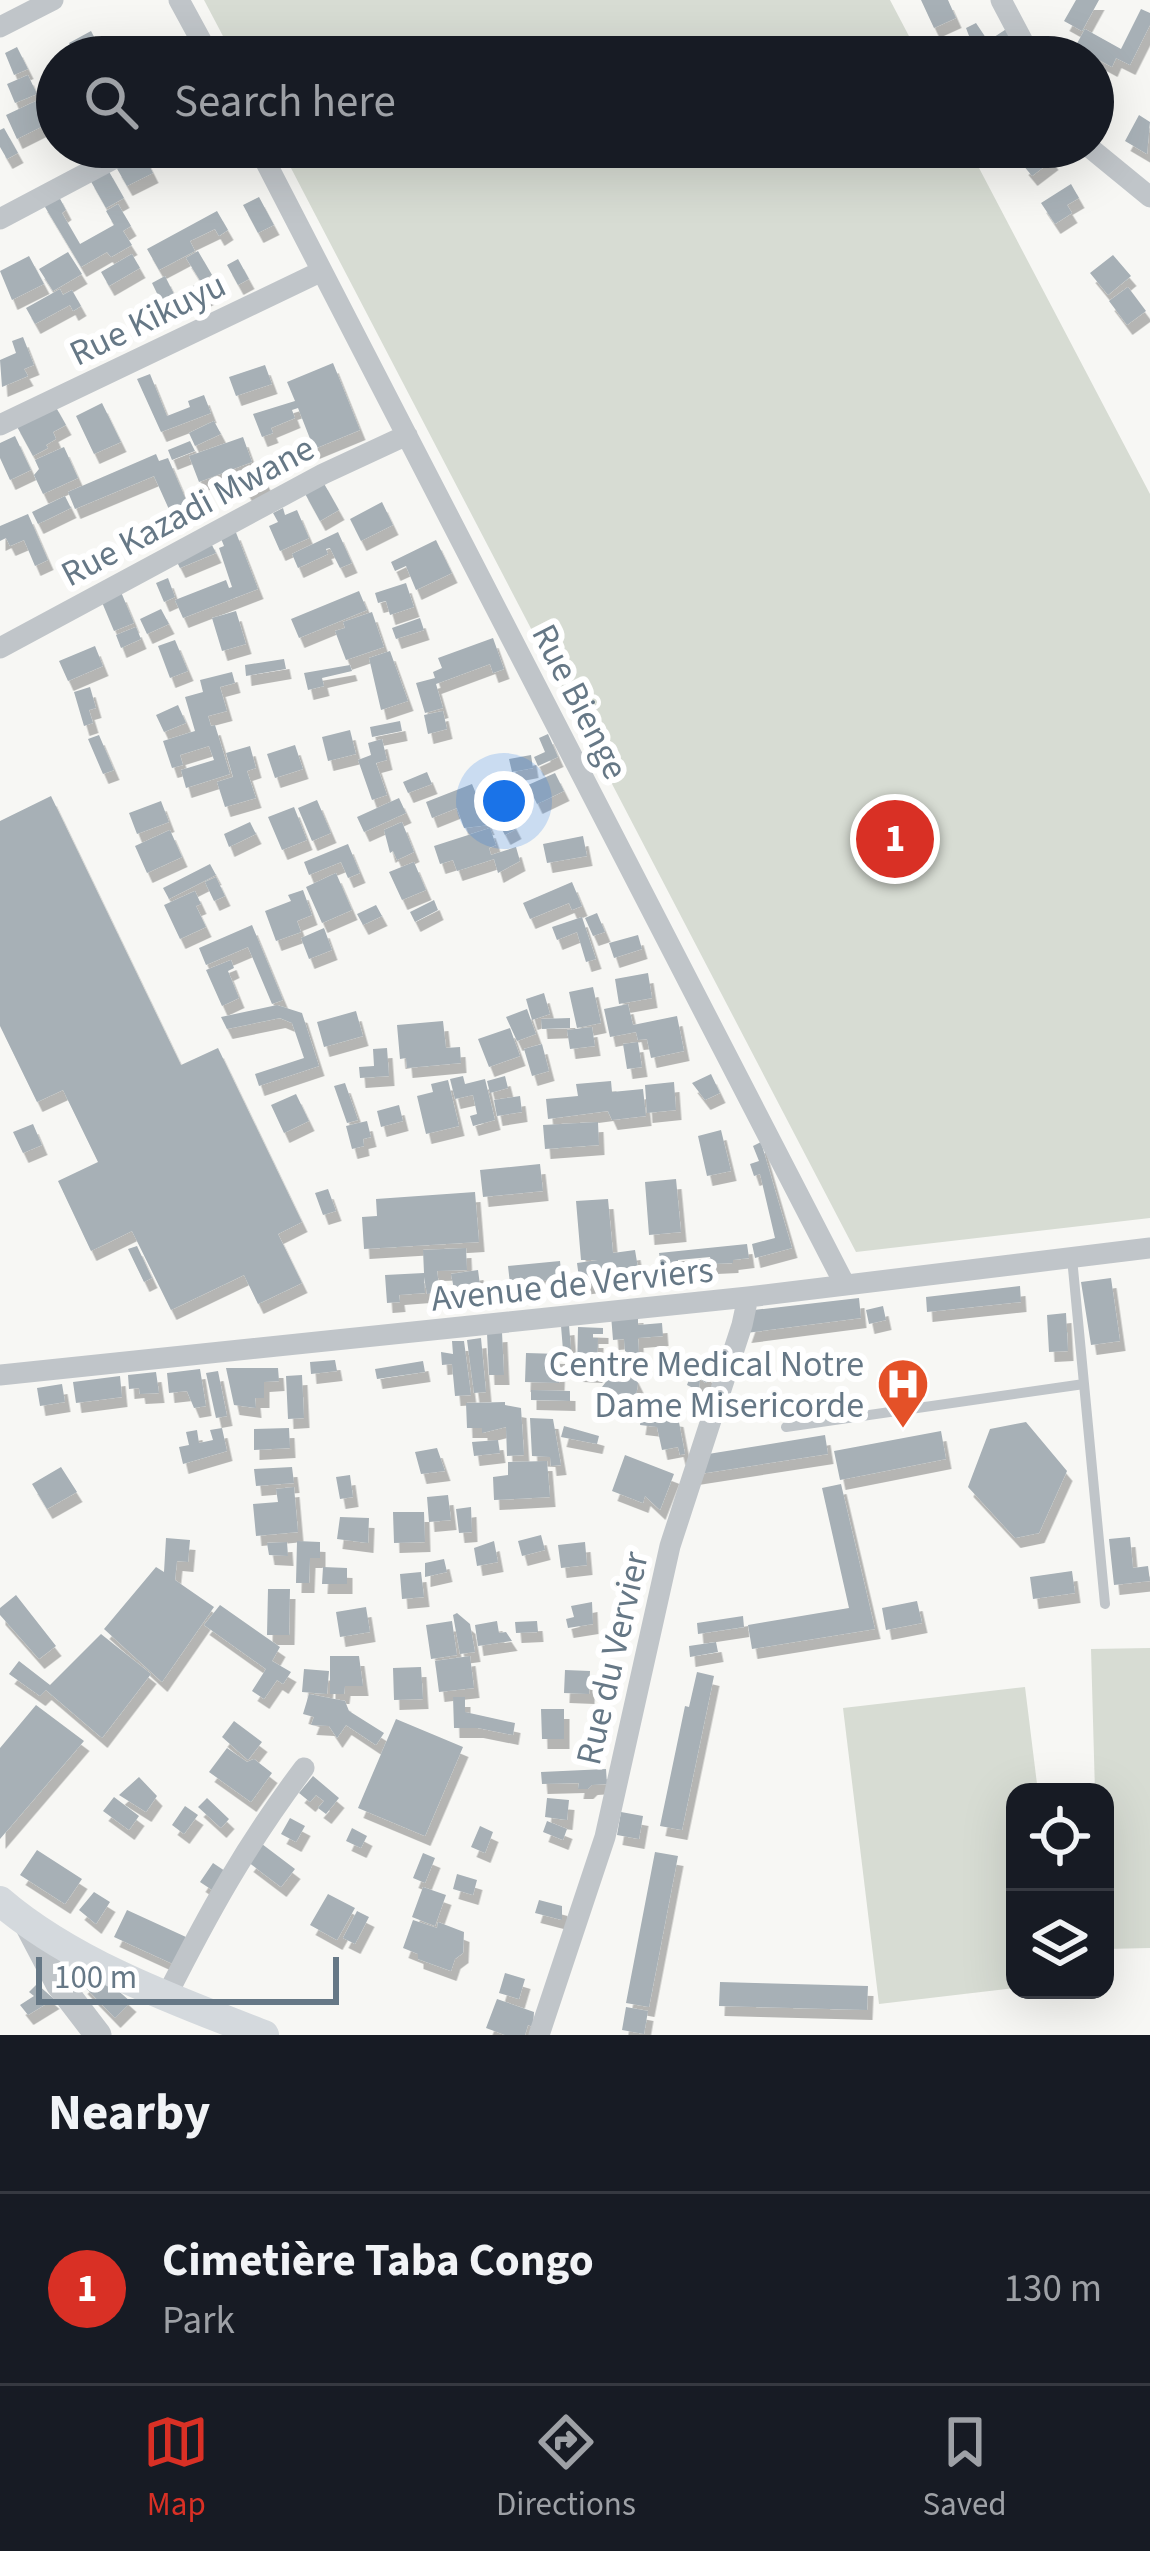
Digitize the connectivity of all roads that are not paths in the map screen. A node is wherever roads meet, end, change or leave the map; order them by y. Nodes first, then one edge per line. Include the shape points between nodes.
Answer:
1 (53, 0) edge
2 (179, 0) edge
3 (1001, 0) edge
4 (0, 27) edge
5 (199, 36) edge
6 (1020, 36) edge
7 (1114, 167) edge
8 (96, 168) edge
9 (269, 168) edge
10 (1150, 196) edge
11 (0, 219) edge
12 (322, 271) junction
13 (0, 425) edge
14 (406, 435) junction
15 (0, 648) edge
16 (1150, 1247) edge
17 (1072, 1258) junction
18 (845, 1285) junction
19 (748, 1297) junction
20 (0, 1375) edge
21 (1084, 1384) junction
22 (786, 1427) dead end
23 (1105, 1604) dead end
24 (304, 1768) dead end
25 (0, 1901) edge
26 (28, 1925) junction
27 (166, 1997) junction
28 (98, 2035) edge
29 (264, 2035) edge
30 (539, 2035) edge

1 - 4 street
2 - 5 street
3 - 6 street
7 - 10 street
8 - 11 street
9 - 12 street, Rue Bienge
12 - 13 street, Rue Kikuyu
12 - 14 street, Rue Bienge
14 - 15 street, Rue Kazadi Mwane
14 - 18 street, Rue Bienge
16 - 17 street, Avenue de Verviers
17 - 18 street, Avenue de Verviers
17 - 21 lane
18 - 19 street, Avenue de Verviers
19 - 20 street, Avenue de Verviers
19 - 30 street, Rue du Vervier via 670,1546 605,1837
21 - 22 lane
21 - 23 lane
24 - 27 street via 220,1889
25 - 26 main road
26 - 27 main road
26 - 28 street via 58,1984
27 - 29 main road

